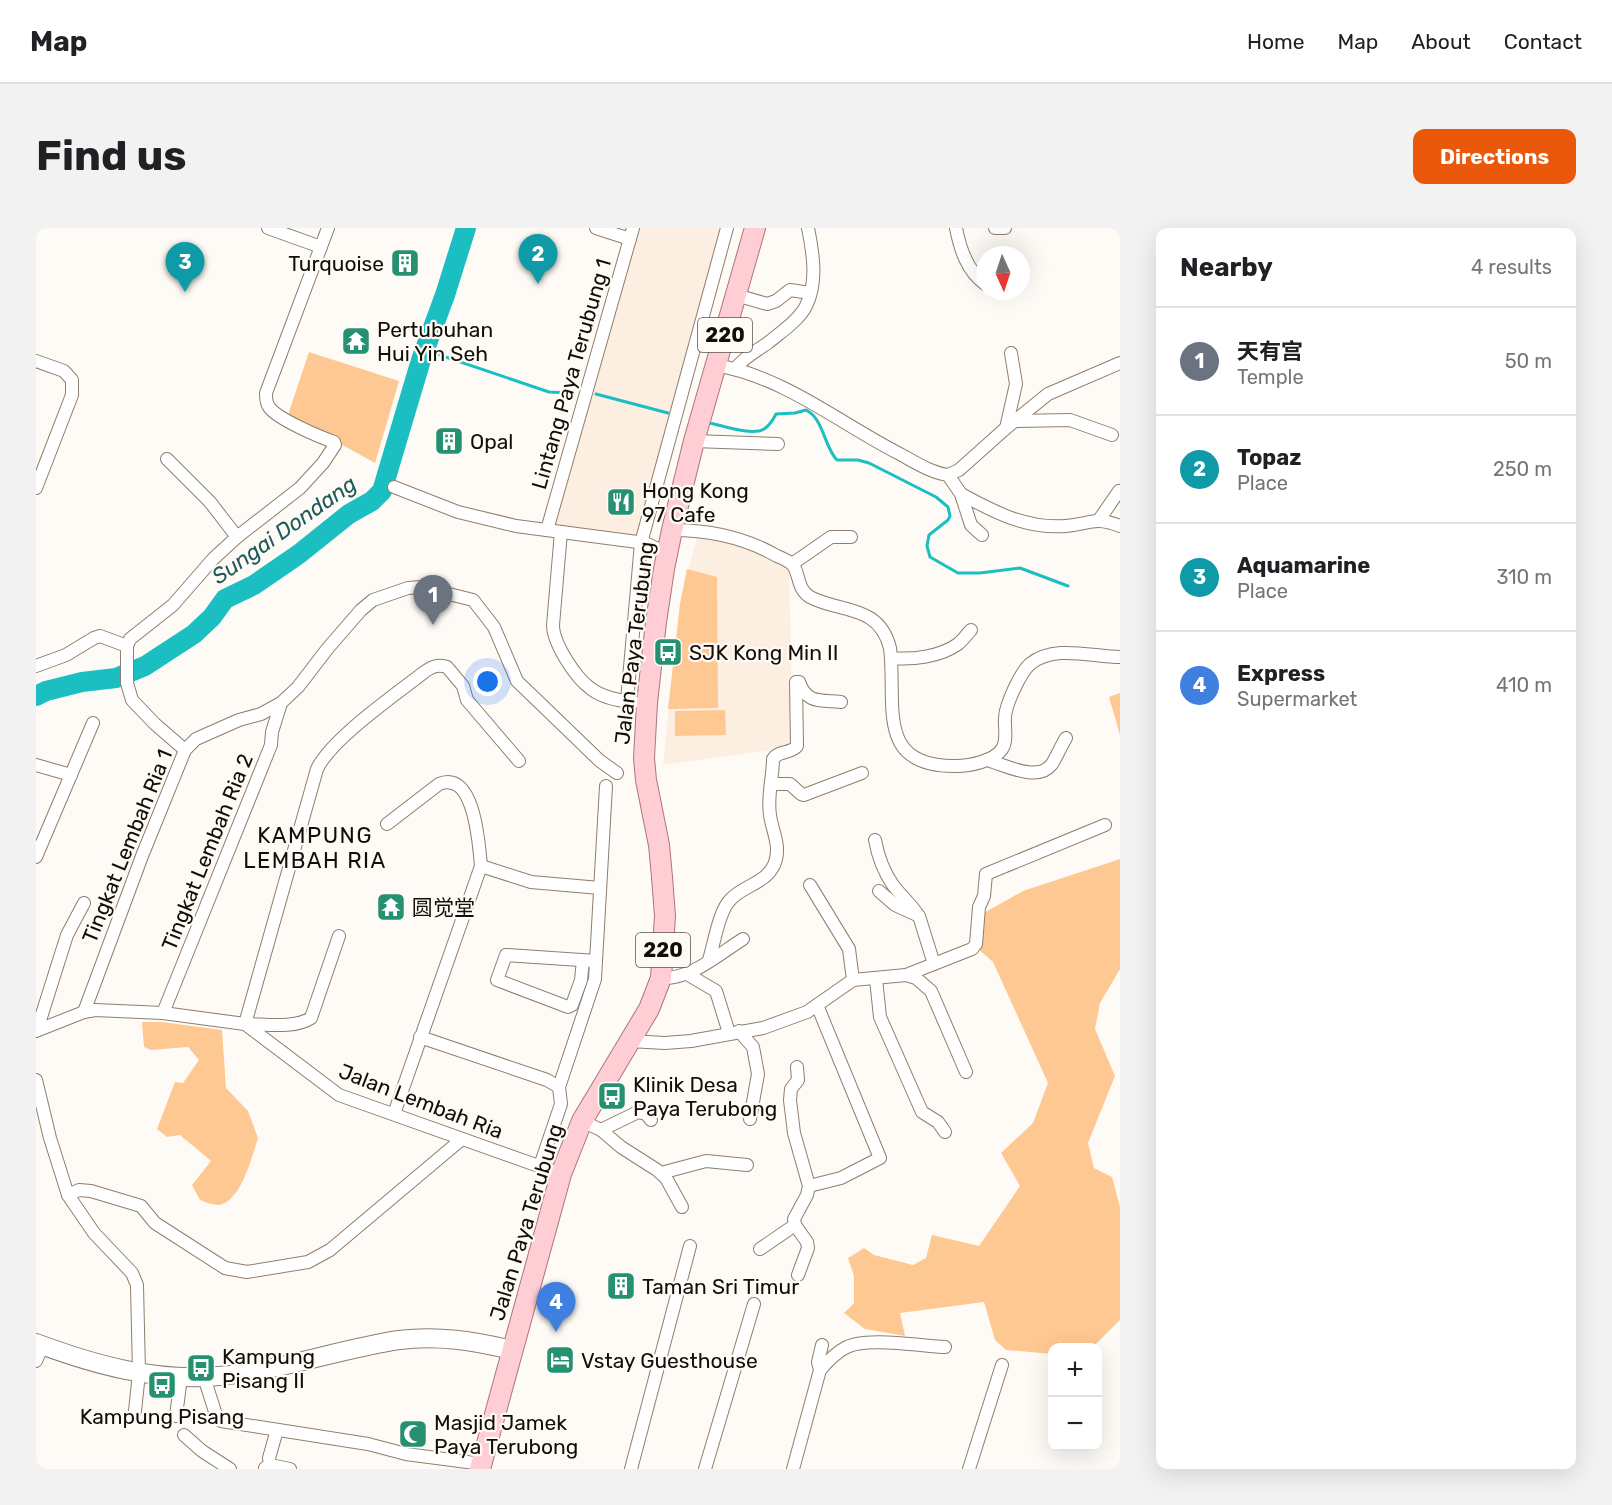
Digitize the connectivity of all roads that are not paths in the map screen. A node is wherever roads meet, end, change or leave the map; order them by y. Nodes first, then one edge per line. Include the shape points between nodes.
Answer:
1 (268, 228) edge
2 (328, 228) edge
3 (596, 228) edge
4 (727, 228) edge
5 (755, 228) edge
6 (808, 228) edge
7 (956, 228) edge
8 (995, 228) edge
9 (1005, 228) edge
10 (632, 233) edge
11 (321, 247) junction
12 (976, 274) edge
13 (810, 293) junction
14 (736, 295) junction
15 (1011, 352) dead end
16 (36, 361) edge
17 (1120, 363) edge
18 (716, 365) junction
19 (736, 368) junction
20 (1011, 425) junction
21 (1112, 435) dead end
22 (694, 441) junction
23 (778, 444) dead end
24 (167, 459) dead end
25 (948, 475) junction
26 (394, 487) dead end
27 (36, 488) edge
28 (1119, 491) edge
29 (961, 494) junction
30 (1099, 520) junction
31 (1120, 526) edge
32 (547, 530) junction
33 (561, 532) junction
34 (982, 535) dead end
35 (237, 537) junction
36 (851, 537) dead end
37 (669, 542) junction
38 (643, 543) junction
39 (792, 564) junction
40 (971, 630) dead end
41 (127, 646) junction
42 (1120, 657) edge
43 (891, 658) junction
44 (36, 666) edge
45 (627, 701) junction
46 (841, 702) dead end
47 (281, 703) junction
48 (647, 703) junction
49 (93, 723) dead end
50 (1066, 738) dead end
51 (185, 750) junction
52 (987, 760) junction
53 (519, 761) dead end
54 (36, 765) edge
55 (617, 773) dead end
56 (862, 773) dead end
57 (71, 775) junction
58 (772, 784) junction
59 (606, 786) dead end
60 (387, 824) dead end
61 (1105, 825) dead end
62 (875, 840) dead end
63 (36, 857) edge
64 (481, 866) junction
65 (810, 885) dead end
66 (600, 888) junction
67 (879, 891) dead end
68 (84, 903) dead end
69 (919, 916) junction
70 (339, 936) dead end
71 (743, 939) dead end
72 (583, 960) junction
73 (709, 960) junction
74 (596, 961) junction
75 (934, 964) junction
76 (687, 974) junction
77 (906, 975) junction
78 (661, 978) junction
79 (876, 979) junction
80 (852, 980) junction
81 (817, 1005) junction
82 (84, 1012) junction
83 (163, 1013) junction
84 (245, 1024) junction
85 (37, 1030) edge
86 (734, 1032) junction
87 (420, 1037) junction
88 (629, 1041) junction
89 (797, 1067) dead end
90 (966, 1071) dead end
91 (36, 1080) edge
92 (560, 1087) junction
93 (393, 1114) junction
94 (750, 1119) dead end
95 (651, 1120) dead end
96 (582, 1121) junction
97 (602, 1130) junction
98 (945, 1132) dead end
99 (462, 1138) junction
100 (747, 1165) dead end
101 (540, 1166) junction
102 (661, 1173) junction
103 (561, 1174) junction
104 (809, 1185) junction
105 (68, 1195) junction
106 (682, 1207) dead end
107 (795, 1226) junction
108 (690, 1246) dead end
109 (759, 1249) dead end
110 (798, 1275) dead end
111 (754, 1304) dead end
112 (822, 1346) dead end
113 (945, 1347) dead end
114 (38, 1350) edge
115 (512, 1350) junction
116 (1002, 1365) dead end
117 (820, 1370) junction
118 (139, 1373) junction
119 (181, 1377) junction
120 (204, 1377) junction
121 (135, 1411) dead end
122 (176, 1416) dead end
123 (277, 1430) junction
124 (184, 1435) dead end
125 (481, 1466) edge
126 (267, 1467) edge
127 (230, 1469) edge
128 (290, 1469) edge
129 (632, 1469) edge
130 (705, 1469) edge
131 (793, 1469) edge
132 (969, 1469) edge

1 - 11 street
2 - 11 street
3 - 10 street
4 - 38 street
5 - 14 main road, Jalan Paya Terubung / 220
6 - 13 street via 813,259
7 - 12 street via 960,250
8 - 9 street
10 - 32 street, Lintang Paya Terubung 1
11 - 35 street via 266,393 268,407 275,413 335,445 300,488
13 - 14 street via 790,290 767,304
13 - 19 street via 798,316
14 - 18 main road, Jalan Paya Terubung / 220
15 - 20 street via 1016,384
16 - 27 street via 64,371 72,380 72,395
17 - 20 street via 1048,394
18 - 19 street
18 - 22 main road, Jalan Paya Terubung / 220
19 - 25 street via 794,391 871,439
20 - 21 street via 1070,420
20 - 25 street
22 - 23 street
22 - 37 main road, Jalan Paya Terubung / 220
24 - 35 street via 210,502
25 - 29 street
26 - 32 street via 458,512
28 - 30 street
29 - 30 street via 1022,523 1065,526
29 - 34 street via 969,521
30 - 31 street
32 - 33 street
33 - 38 street
33 - 45 street via 554,638 591,689
35 - 41 street via 173,605 130,639
36 - 39 street via 831,537
37 - 38 street
37 - 39 street via 702,530 754,543
37 - 48 main road, Jalan Paya Terubung / 220
38 - 45 street
39 - 43 street via 805,593 856,610 878,625 888,640
40 - 43 street via 945,650 914,659
41 - 44 street via 100,636
41 - 51 street via 127,683 132,700
42 - 52 street via 1060,654 1030,664 1021,674 1006,712 1005,745
43 - 52 street via 892,708 900,745 906,752 918,761 938,765 961,766
45 - 48 street
46 - 58 street via 812,699 796,682 797,746 775,756
47 - 51 street, Tingkat Lembah Ria 1 via 196,739
47 - 55 street, Tingkat Lembah Ria 1 via 373,600 408,588 438,590 473,600 494,627 517,681
47 - 83 street, Tingkat Lembah Ria 2 via 271,745
48 - 78 main road, Jalan Paya Terubung / 220 via 644,758 665,916
49 - 57 street
50 - 52 street via 1051,764 1039,772
51 - 82 street, Tingkat Lembah Ria 1
53 - 84 street via 467,700 463,686 443,666 423,673 341,740 317,769
54 - 57 street
56 - 58 street via 804,795 790,784
57 - 63 street
58 - 73 street via 769,803 777,840 775,862 758,883 729,900
59 - 66 street
60 - 64 street via 439,784 454,782 472,808
61 - 75 street via 989,872 979,907 976,944
62 - 69 street via 883,869
64 - 66 street via 531,882
64 - 87 street
65 - 80 street via 849,949
66 - 74 street
67 - 69 street via 895,905
68 - 85 street via 67,935
69 - 75 street
70 - 84 street via 311,1018 293,1024
71 - 73 street
72 - 72 street via 581,980 568,1007 497,980 506,955
72 - 74 street
73 - 76 street
74 - 92 street via 594,984
75 - 77 street
76 - 78 street
76 - 86 street via 716,991
77 - 79 street
77 - 90 street via 931,991
78 - 88 main road, Jalan Paya Terubung / 220 via 649,1009
79 - 80 street
79 - 98 street via 880,1017 922,1113 938,1122
80 - 81 street
81 - 86 street via 784,1022
81 - 104 street via 880,1158 841,1178
82 - 83 street, Jalan Lembah Ria
82 - 85 street, Jalan Lembah Ria
83 - 84 street, Jalan Lembah Ria
84 - 93 street, Jalan Lembah Ria via 339,1095
86 - 88 street via 691,1041
86 - 94 street via 753,1047 758,1074
87 - 92 street
87 - 93 street
88 - 96 main road, Jalan Paya Terubung / 220
89 - 104 street via 798,1080 791,1089 790,1100 794,1133
91 - 105 street
92 - 101 street via 561,1104
93 - 99 street, Jalan Lembah Ria
95 - 97 street via 638,1112
96 - 97 street
96 - 103 main road, Jalan Paya Terubung / 220
97 - 102 street
99 - 101 street, Jalan Lembah Ria
99 - 105 street via 330,1250 308,1262 247,1272 225,1268 155,1223 141,1206 91,1191 79,1190
100 - 102 street via 706,1161
101 - 103 street, Jalan Lembah Ria
102 - 106 street
103 - 115 main road, Jalan Paya Terubung / 220
104 - 107 street via 795,1214
105 - 118 street via 94,1233 132,1273 137,1285
107 - 109 street
107 - 110 street via 808,1248
108 - 129 street
111 - 130 street
112 - 117 street
113 - 117 street via 881,1341 847,1346
114 - 118 main road
115 - 120 main road via 459,1339 400,1340 245,1373
115 - 125 main road, Jalan Paya Terubung / 220
116 - 132 street
117 - 131 street
118 - 119 main road
118 - 121 street
119 - 120 main road
119 - 122 street
120 - 123 street via 221,1421
123 - 125 street
123 - 126 street
124 - 127 street
126 - 128 street

